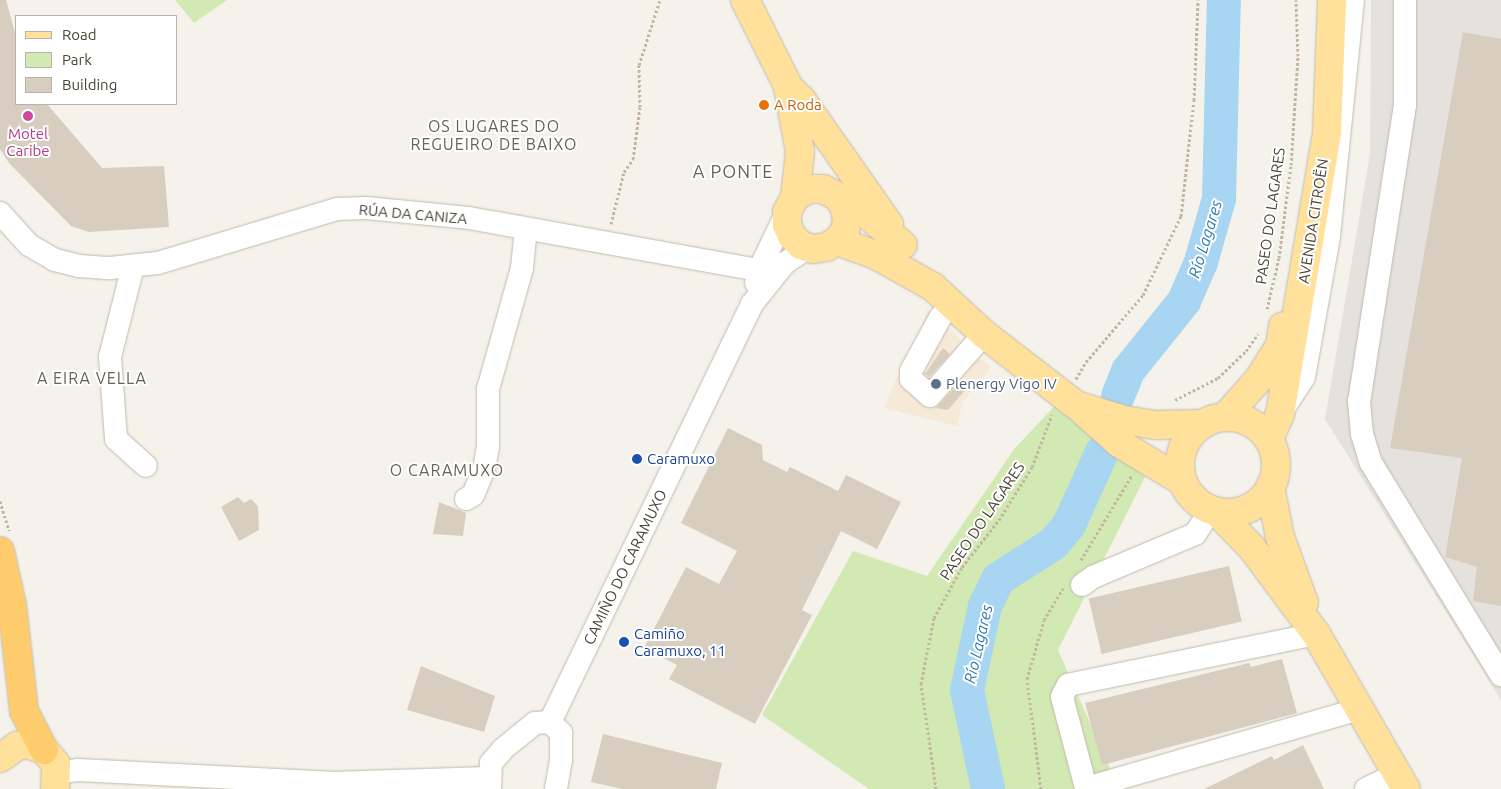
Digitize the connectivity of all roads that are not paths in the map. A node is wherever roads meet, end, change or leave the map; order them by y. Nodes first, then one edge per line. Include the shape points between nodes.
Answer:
1 (745, 0) edge
2 (1314, 0) edge
3 (1332, 0) edge
4 (1353, 0) edge
5 (1405, 0) edge
6 (788, 87) junction
7 (837, 196) junction
8 (791, 205) junction
9 (0, 213) edge
10 (526, 228) junction
11 (825, 245) junction
12 (903, 245) junction
13 (133, 266) junction
14 (759, 270) junction
15 (942, 295) junction
16 (752, 304) junction
17 (984, 334) junction
18 (1280, 414) junction
19 (1214, 420) junction
20 (1121, 432) junction
21 (1269, 439) junction
22 (146, 466) dead end
23 (1182, 481) junction
24 (1270, 487) junction
25 (466, 499) dead end
26 (1214, 511) junction
27 (0, 551) edge
28 (1076, 582) road end
29 (1316, 634) junction
30 (1501, 674) edge
31 (1359, 709) junction
32 (550, 722) junction
33 (0, 758) edge
34 (52, 770) edge
35 (1402, 782) edge
36 (489, 783) edge
37 (1105, 786) edge
38 (556, 789) edge
39 (1366, 789) edge

1 - 6 main road
2 - 19 main road via 1313,56 1298,239 1280,344 1259,379
3 - 18 main road, AVENIDA CITROËN via 1326,132
4 - 18 street via 1329,236 1304,377
5 - 30 street via 1405,105 1359,401 1362,434 1371,464
6 - 7 main road via 834,173
6 - 8 main road via 800,152
6 - 12 main road via 807,107
7 - 8 main road via 823,189 808,189
7 - 11 main road via 847,218 845,230
7 - 12 main road via 870,217
8 - 11 main road via 787,225 792,236 801,245
8 - 14 street, CAMIÑO DO CARAMUXO
9 - 13 street, RÚA DA CANIZA via 29,246 55,260 79,266
10 - 13 street, RÚA DA CANIZA via 409,210 337,209 158,263
10 - 14 street, RÚA DA CANIZA
10 - 25 street via 522,268 488,389 488,446 484,469 474,495
11 - 15 main road via 876,255
11 - 16 street, CAMIÑO DO CARAMUXO via 803,251 785,263
12 - 15 main road
13 - 22 street via 110,357 116,439
14 - 16 street, CAMIÑO DO CARAMUXO
15 - 17 main road
15 - 17 street via 940,318 911,371 911,379 930,396
16 - 32 street, CAMIÑO DO CARAMUXO
17 - 20 main road via 1065,409
18 - 21 main road, AVENIDA CITROËN
19 - 20 main road
19 - 21 main road via 1243,419
19 - 23 main road via 1190,435 1182,449
20 - 23 main road
21 - 24 main road via 1275,454 1276,471
23 - 26 main road via 1199,504
24 - 26 main road via 1248,508
24 - 29 main road via 1280,537
26 - 28 street via 1195,534
26 - 29 main road via 1252,548
27 - 34 highway via 12,605 24,711
29 - 31 main road
29 - 37 street via 1068,685 1062,697 1086,788
31 - 35 main road
31 - 37 street
32 - 36 street via 535,723 503,749 491,763
32 - 38 street via 561,733 562,760
33 - 34 main road via 17,746 27,744
34 - 36 street via 331,783
35 - 39 street

